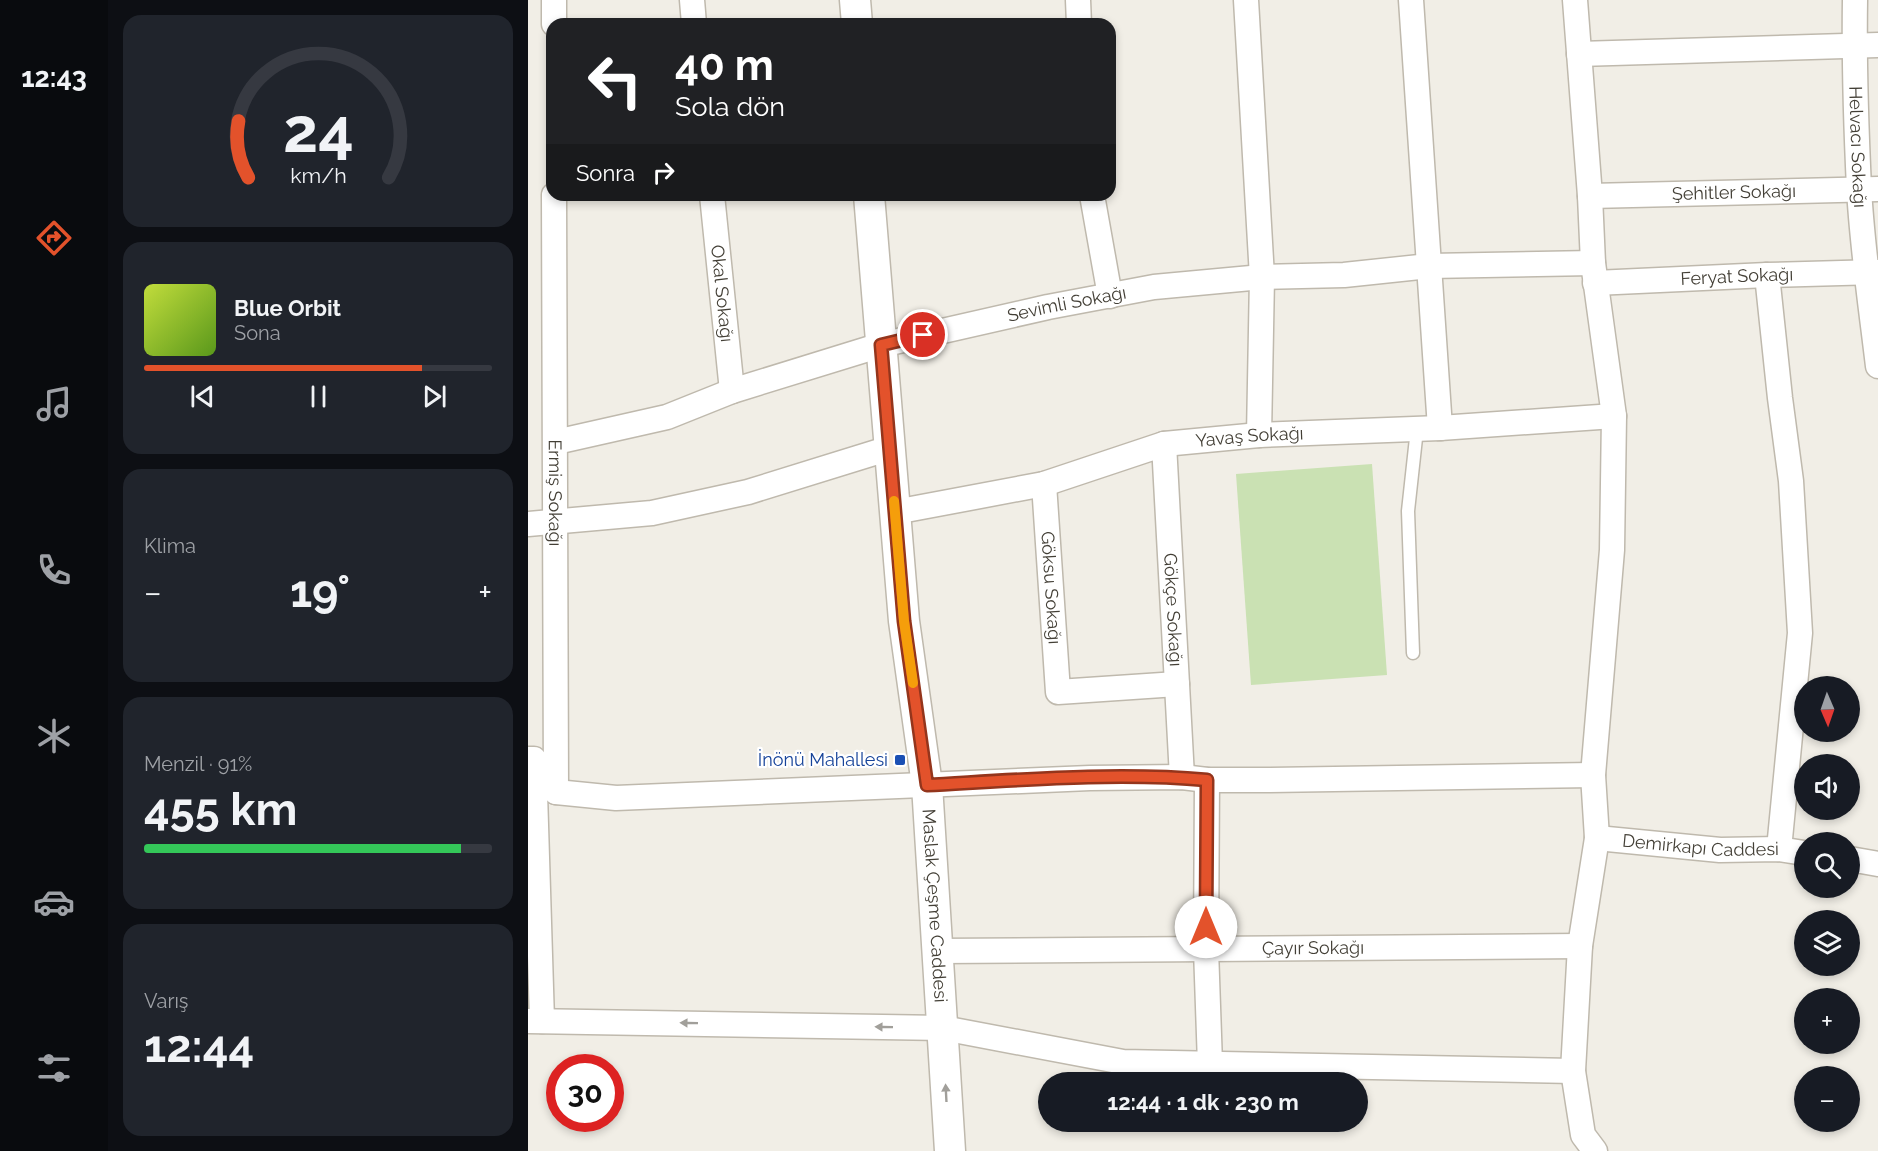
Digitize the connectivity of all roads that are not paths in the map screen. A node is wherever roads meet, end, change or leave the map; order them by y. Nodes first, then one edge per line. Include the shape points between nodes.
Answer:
1 (554, 0) edge
2 (692, 0) edge
3 (855, 0) edge
4 (1078, 0) edge
5 (1246, 0) edge
6 (1411, 0) edge
7 (1575, 0) edge
8 (1855, 0) edge
9 (554, 18) edge
10 (694, 18) edge
11 (856, 18) edge
12 (1079, 18) edge
13 (1866, 46) edge
14 (1579, 54) junction
15 (1868, 189) edge
16 (1590, 196) junction
17 (554, 201) edge
18 (713, 201) edge
19 (869, 201) edge
20 (1093, 201) edge
21 (1429, 266) junction
22 (1872, 272) edge
23 (1594, 273) junction
24 (1767, 275) junction
25 (1262, 277) junction
26 (1110, 296) junction
27 (881, 345) junction
28 (1878, 366) edge
29 (732, 391) junction
30 (1614, 416) junction
31 (1429, 428) junction
32 (1259, 435) junction
33 (556, 442) junction
34 (1164, 444) junction
35 (890, 448) junction
36 (1044, 484) junction
37 (895, 512) junction
38 (556, 522) junction
39 (528, 524) edge
40 (1413, 653) dead end
41 (1177, 684) junction
42 (531, 759) edge
43 (1593, 775) junction
44 (1182, 777) junction
45 (1207, 780) junction
46 (927, 785) junction
47 (556, 792) junction
48 (1597, 838) junction
49 (1779, 849) junction
50 (1794, 851) edge
51 (1860, 861) edge
52 (1878, 864) edge
53 (1580, 946) junction
54 (1206, 949) junction
55 (938, 951) junction
56 (535, 1021) edge
57 (943, 1028) junction
58 (1210, 1064) junction
59 (1573, 1071) junction
60 (950, 1151) edge
61 (1595, 1151) edge

1 - 9 street
2 - 10 street
3 - 11 street
4 - 12 street
5 - 25 street
6 - 21 street
7 - 14 street
8 - 13 street, Helvacı Sokağı
13 - 14 street
13 - 15 street, Helvacı Sokağı
14 - 16 street
15 - 16 street, Şehitler Sokağı
15 - 22 street, Helvacı Sokağı
16 - 23 street
17 - 33 street, Ermiş Sokağı
18 - 29 street, Okal Sokağı
19 - 27 street, Maslak Çeşme Caddesi
20 - 26 street
21 - 23 street, Sevimli Sokağı
21 - 25 street, Sevimli Sokağı via 1344,275
21 - 31 street
22 - 24 street, Feryat Sokağı
22 - 28 street, Helvacı Sokağı
23 - 24 street, Feryat Sokağı
23 - 30 street
24 - 49 street via 1791,481 1800,633
25 - 26 street, Sevimli Sokağı via 1154,286
25 - 32 street
26 - 27 street, Sevimli Sokağı via 1048,306
27 - 29 street, Sevimli Sokağı
27 - 35 street, Maslak Çeşme Caddesi
29 - 33 street, Sevimli Sokağı via 667,417
30 - 31 street, Yavaş Sokağı
30 - 43 street via 1612,550
31 - 32 street, Yavaş Sokağı
31 - 40 lane via 1408,511
32 - 34 street, Yavaş Sokağı
33 - 38 street, Ermiş Sokağı
34 - 36 street, Yavaş Sokağı
34 - 41 street, Gökçe Sokağı
35 - 37 street, Maslak Çeşme Caddesi
35 - 38 street via 727,497 652,513
36 - 37 street, Yavaş Sokağı
36 - 41 street, Göksu Sokağı via 1058,692
37 - 46 street, Maslak Çeşme Caddesi via 904,621
38 - 39 street
38 - 47 street, Ermiş Sokağı
41 - 44 street, Gökçe Sokağı
42 - 47 street
42 - 56 street
43 - 45 street
43 - 48 street
44 - 45 street
44 - 46 street
45 - 54 street
46 - 47 street via 616,798
46 - 55 street, Maslak Çeşme Caddesi
48 - 49 street, Demirkapı Caddesi via 1720,850
48 - 53 street
49 - 50 street, Demirkapı Caddesi
51 - 52 street
53 - 54 street, Çayır Sokağı
53 - 59 street
54 - 55 street, Çayır Sokağı
54 - 58 street
55 - 57 street, Maslak Çeşme Caddesi
57 -> 56 street
57 - 58 street via 1123,1062
60 -> 57 street, Maslak Çeşme Caddesi
58 - 59 street
59 - 61 street via 1582,1135

